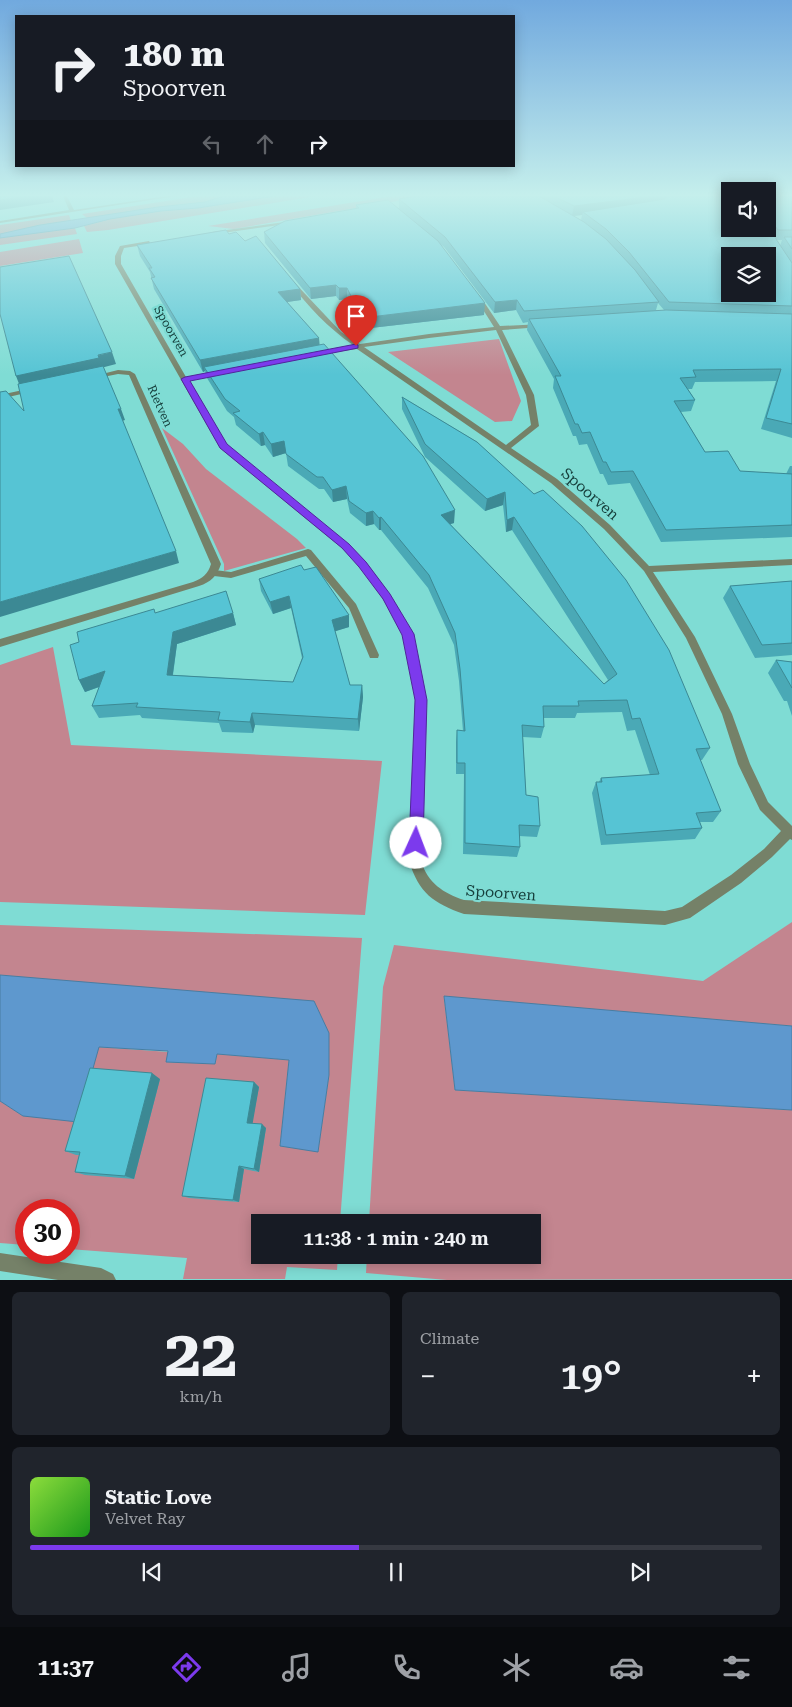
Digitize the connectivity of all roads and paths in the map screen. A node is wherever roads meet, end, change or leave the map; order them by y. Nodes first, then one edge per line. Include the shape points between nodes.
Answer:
1 (118, 256) edge
2 (288, 278) edge
3 (471, 288) edge
4 (546, 325) edge
5 (498, 328) junction
6 (356, 346) junction
7 (308, 356) edge
8 (223, 372) edge
9 (82, 379) edge
10 (185, 379) junction
11 (46, 387) edge
12 (0, 397) edge
13 (507, 448) junction
14 (792, 562) edge
15 (647, 569) junction
16 (214, 573) junction
17 (0, 643) edge
18 (374, 655) dead end
19 (790, 833) edge
20 (0, 1262) edge
21 (107, 1280) edge

1 - 10 street, Spoorven via 118,264
2 - 6 street, Spoorven via 339,333
3 - 5 street
4 - 5 street
5 - 6 street
5 - 13 street via 530,395 535,426
6 - 7 street
6 - 13 street, Spoorven
8 - 10 street, Spoorven
9 - 16 street, Rietven via 118,371 132,374 216,564
10 - 19 street, Spoorven via 223,446 345,546 387,597 408,634 421,700 415,861 419,876 428,889 446,902 464,907 664,918 685,913 736,879
11 - 12 street
13 - 15 street, Spoorven via 554,481 607,527
14 - 15 street
15 - 19 street, Spoorven via 690,637 727,714 744,764 764,806
16 - 17 street via 196,584
16 - 18 street via 231,575 308,552 352,606
20 - 21 street

